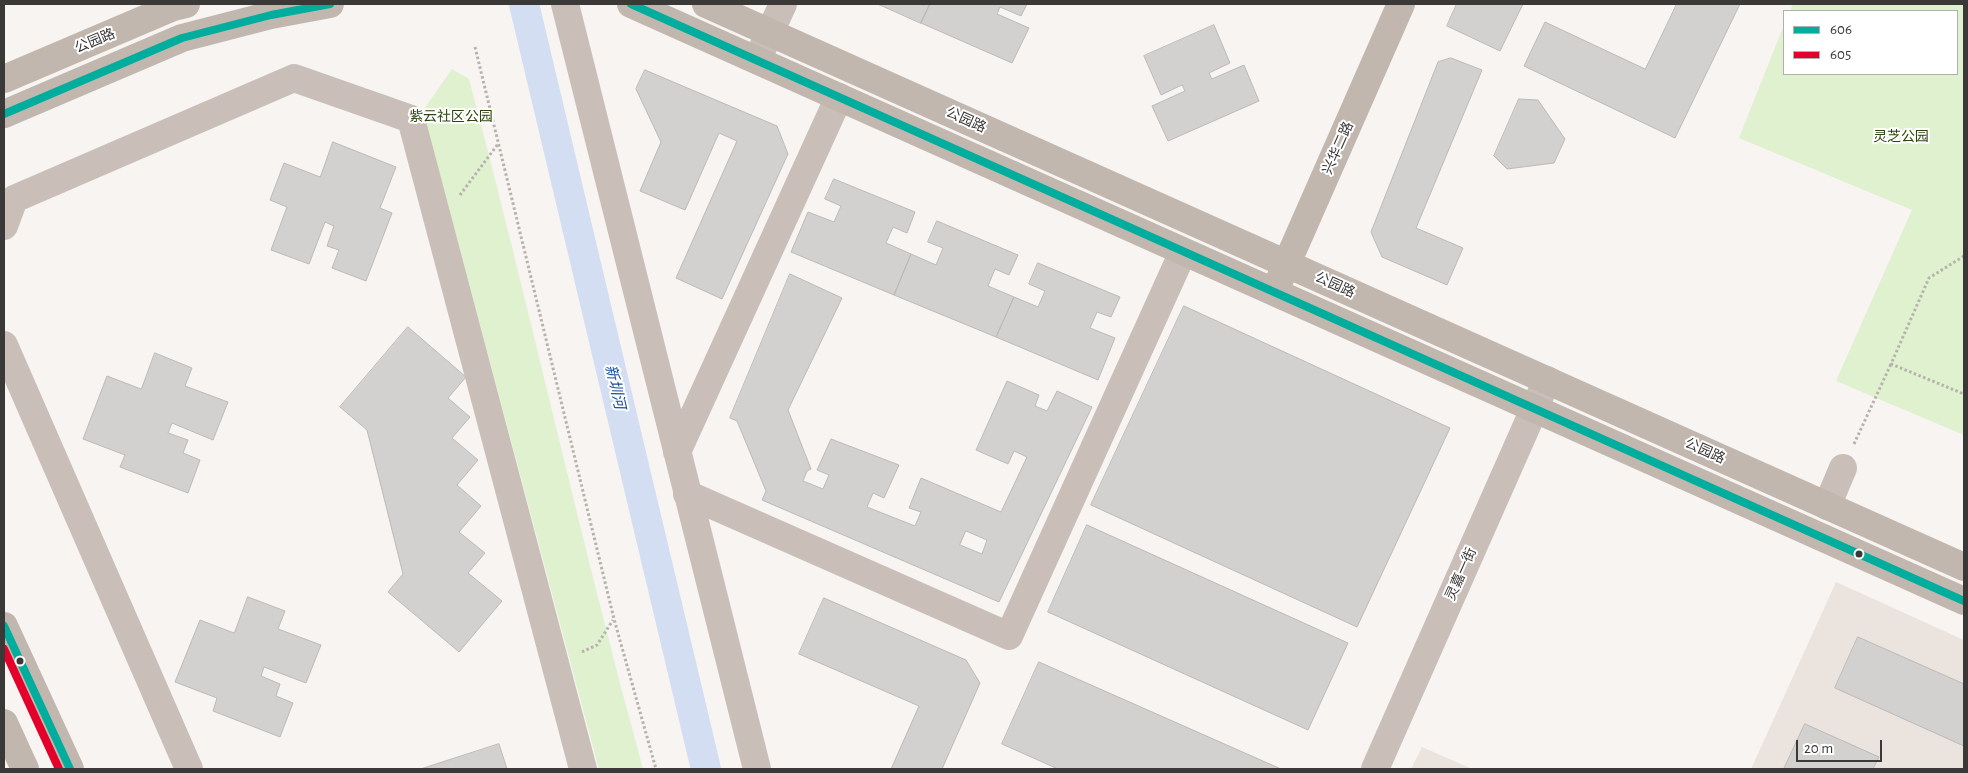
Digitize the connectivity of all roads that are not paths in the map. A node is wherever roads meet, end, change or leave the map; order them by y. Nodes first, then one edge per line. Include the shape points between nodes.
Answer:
1 (186, 4) edge
2 (330, 4) edge
3 (565, 4) edge
4 (631, 4) edge
5 (706, 4) edge
6 (783, 4) edge
7 (1401, 4) edge
8 (770, 32) junction
9 (757, 60) junction
10 (4, 80) edge
11 (839, 97) junction
12 (4, 114) edge
13 (4, 226) edge
14 (1183, 252) junction
15 (1287, 264) junction
16 (1274, 292) junction
17 (4, 344) edge
18 (1547, 380) junction
19 (1534, 408) junction
20 (677, 452) junction
21 (1844, 468) road end
22 (687, 494) junction
23 (1827, 506) junction
24 (1964, 567) edge
25 (1964, 601) edge
26 (4, 626) edge
27 (4, 723) edge
28 (25, 769) edge
29 (70, 769) edge
30 (189, 769) edge
31 (583, 769) edge
32 (757, 769) edge
33 (1375, 769) edge

1 - 10 main road, 公园路
2 - 12 main road via 182,38
3 - 20 street
4 - 9 main road
5 - 8 main road, 公园路
6 - 8 street
7 - 15 main road, 兴华二路
8 - 9 street
8 - 15 main road, 公园路
9 - 11 main road
11 - 14 main road
11 - 20 street
13 - 31 street via 14,199 294,78 411,119
14 - 16 main road
14 - 22 street via 1009,636
15 - 16 main road, 兴华二路
15 - 18 main road, 公园路
16 - 19 main road
17 - 30 street
18 - 19 street, 灵嘉一街
18 - 23 main road, 公园路
19 - 25 main road
19 - 33 street, 灵嘉一街
20 - 22 street
21 - 23 street
22 - 32 street
23 - 24 main road, 公园路
26 - 29 main road
27 - 28 main road

